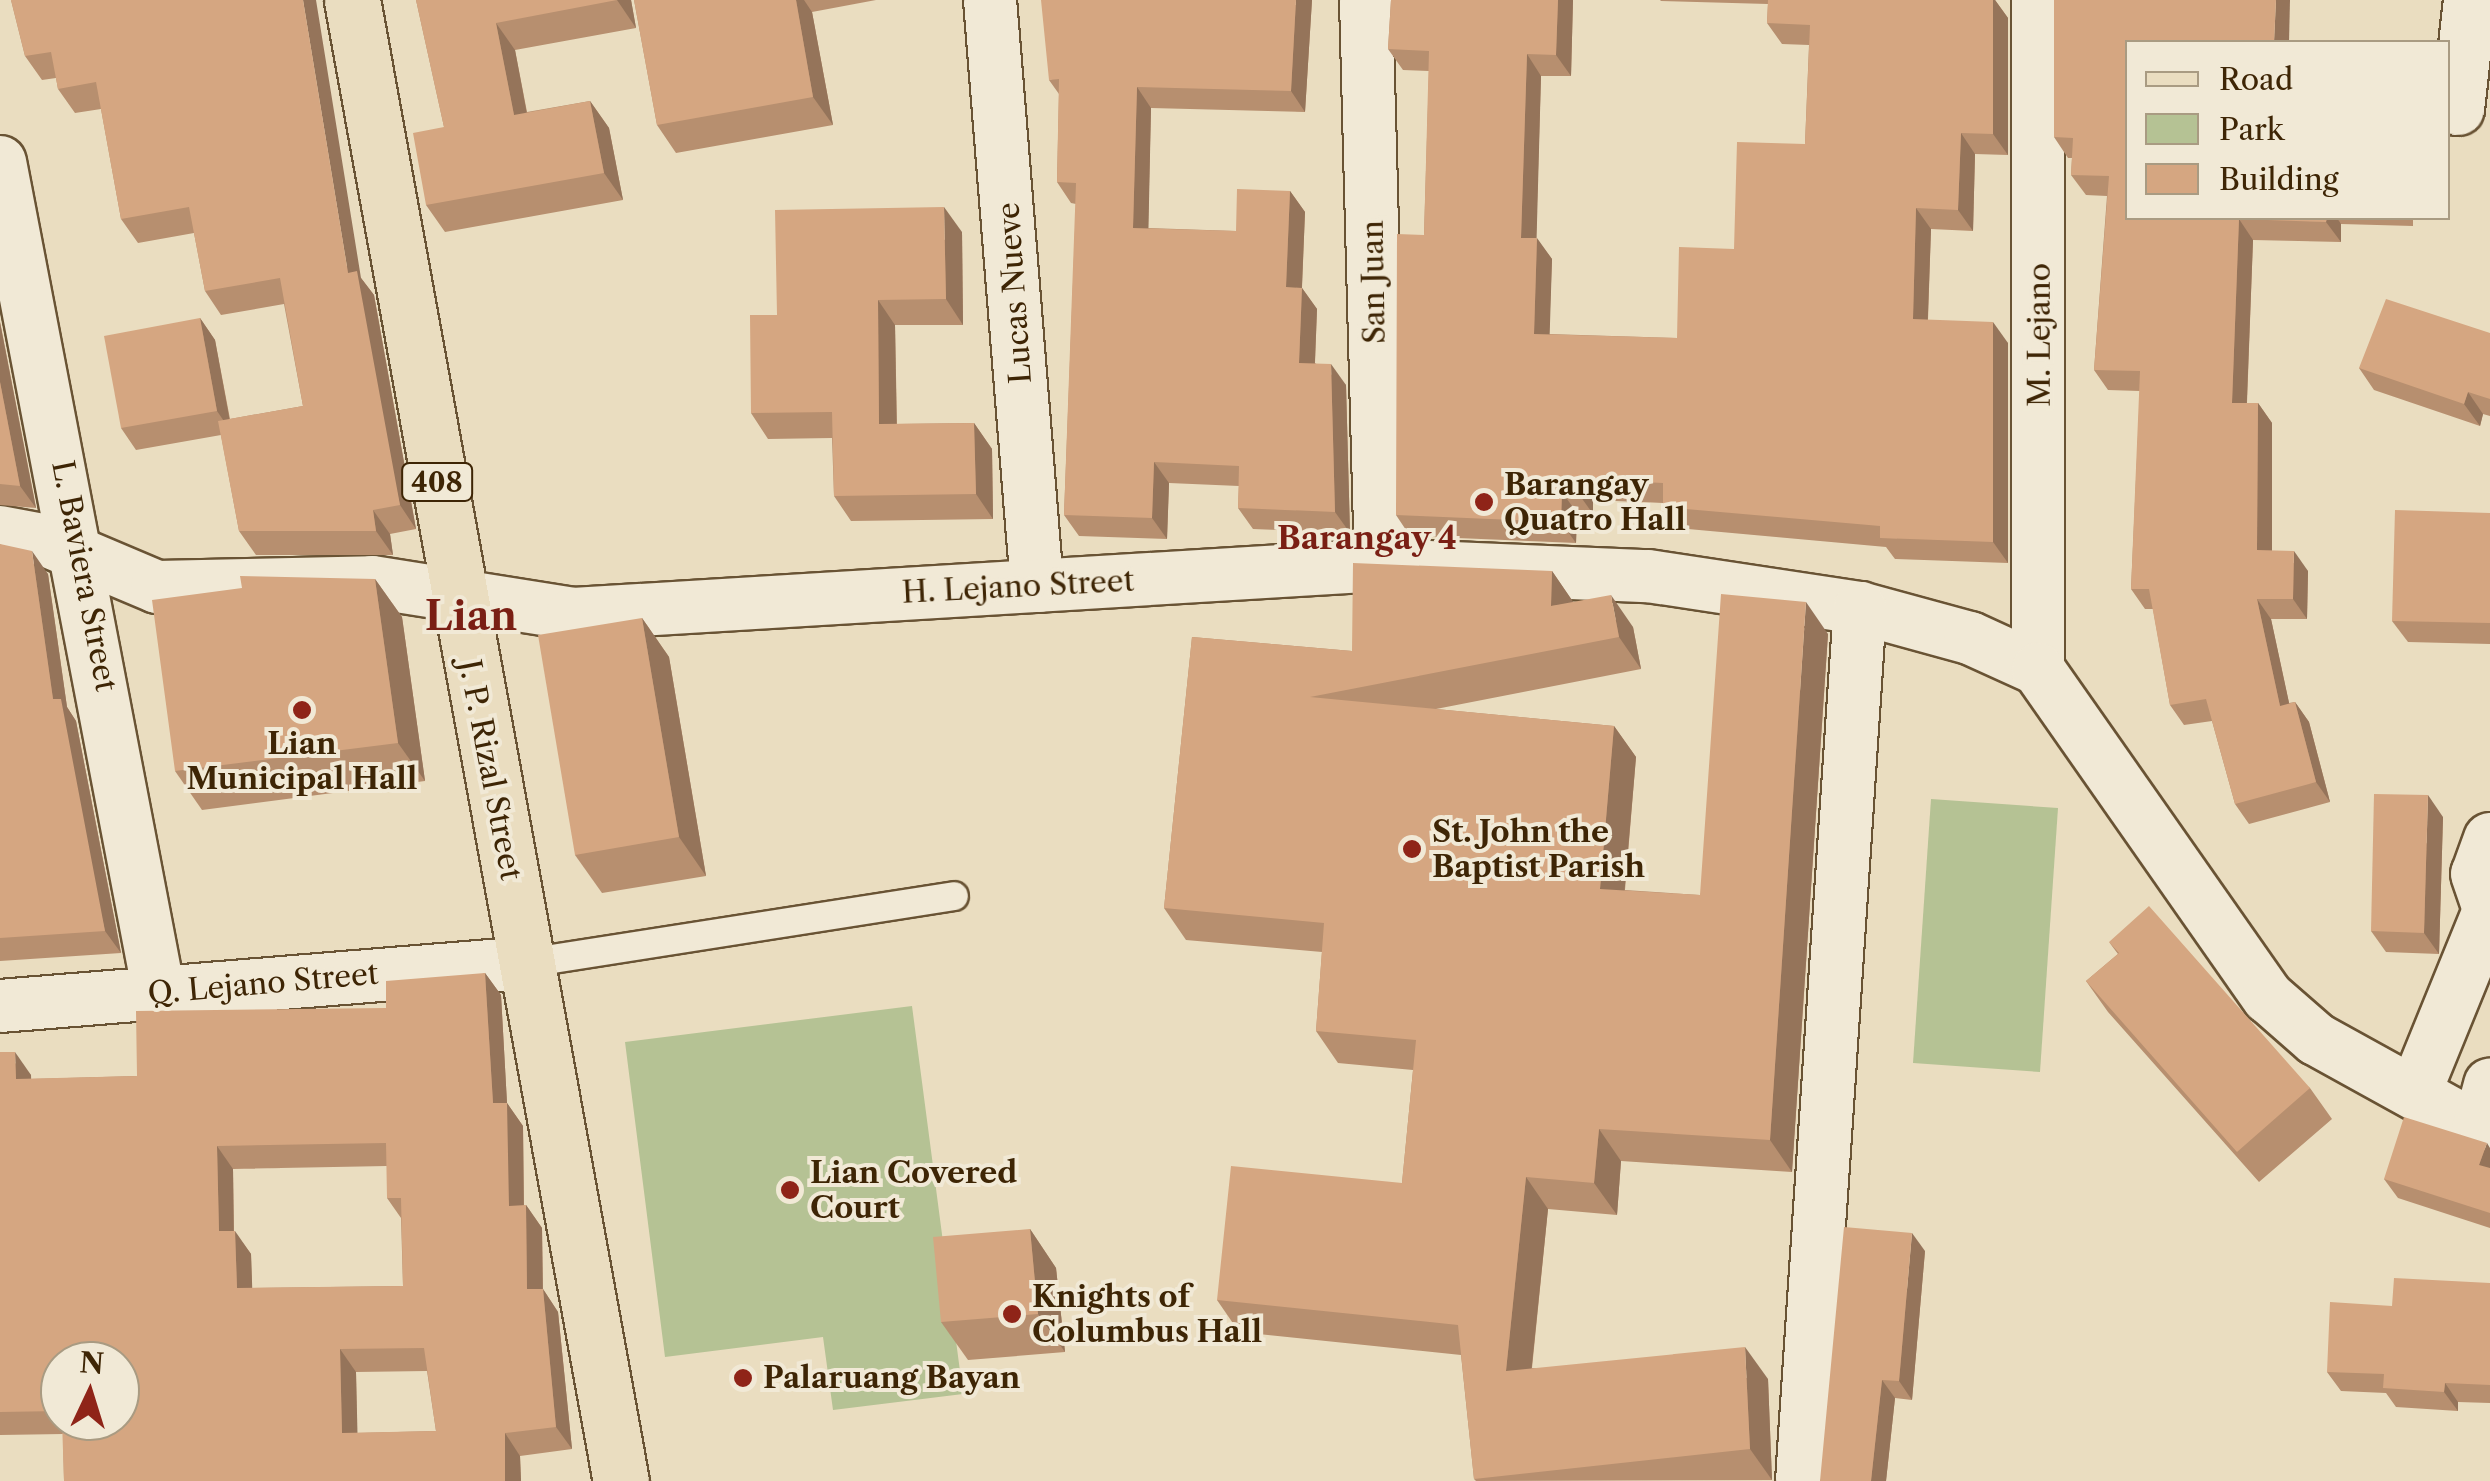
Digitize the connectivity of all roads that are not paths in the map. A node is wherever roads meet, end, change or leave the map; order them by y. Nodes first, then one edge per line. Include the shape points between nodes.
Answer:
1 (352, 0) edge
2 (990, 0) edge
3 (1366, 0) edge
4 (2038, 0) edge
5 (2470, 0) edge
6 (2458, 109) dead end
7 (0, 162) edge
8 (0, 532) edge
9 (83, 562) junction
10 (1381, 565) junction
11 (1037, 586) junction
12 (456, 591) junction
13 (1860, 608) junction
14 (2038, 669) junction
15 (2490, 839) edge
16 (954, 896) dead end
17 (2490, 911) edge
18 (527, 963) junction
19 (159, 993) junction
20 (0, 1006) edge
21 (2415, 1092) junction
22 (2486, 1117) edge
23 (621, 1481) edge
24 (1802, 1481) edge

1 - 12 main road, J. P. Rizal Street / 408
2 - 11 street, Lucas Nueve
3 - 10 street, San Juan
4 - 14 street, M. Lejano
5 - 6 street
7 - 9 street, L. Baviera Street
8 - 9 street, H. Lejano Street via 48,541
9 - 12 street, H. Lejano Street via 197,593 372,582
9 - 19 street, L. Baviera Street
10 - 11 street, H. Lejano Street
10 - 13 street, H. Lejano Street via 1648,576
11 - 12 street, H. Lejano Street via 573,614
12 - 18 main road, J. P. Rizal Street / 408
13 - 14 street, H. Lejano Street via 1970,638
13 - 24 street
14 - 21 street via 2268,997 2316,1039
15 - 17 street via 2477,874
16 - 18 lane
17 - 21 street
18 - 19 street, Q. Lejano Street
18 - 23 main road, J. P. Rizal Street / 408
19 - 20 street, Q. Lejano Street
21 - 22 street

